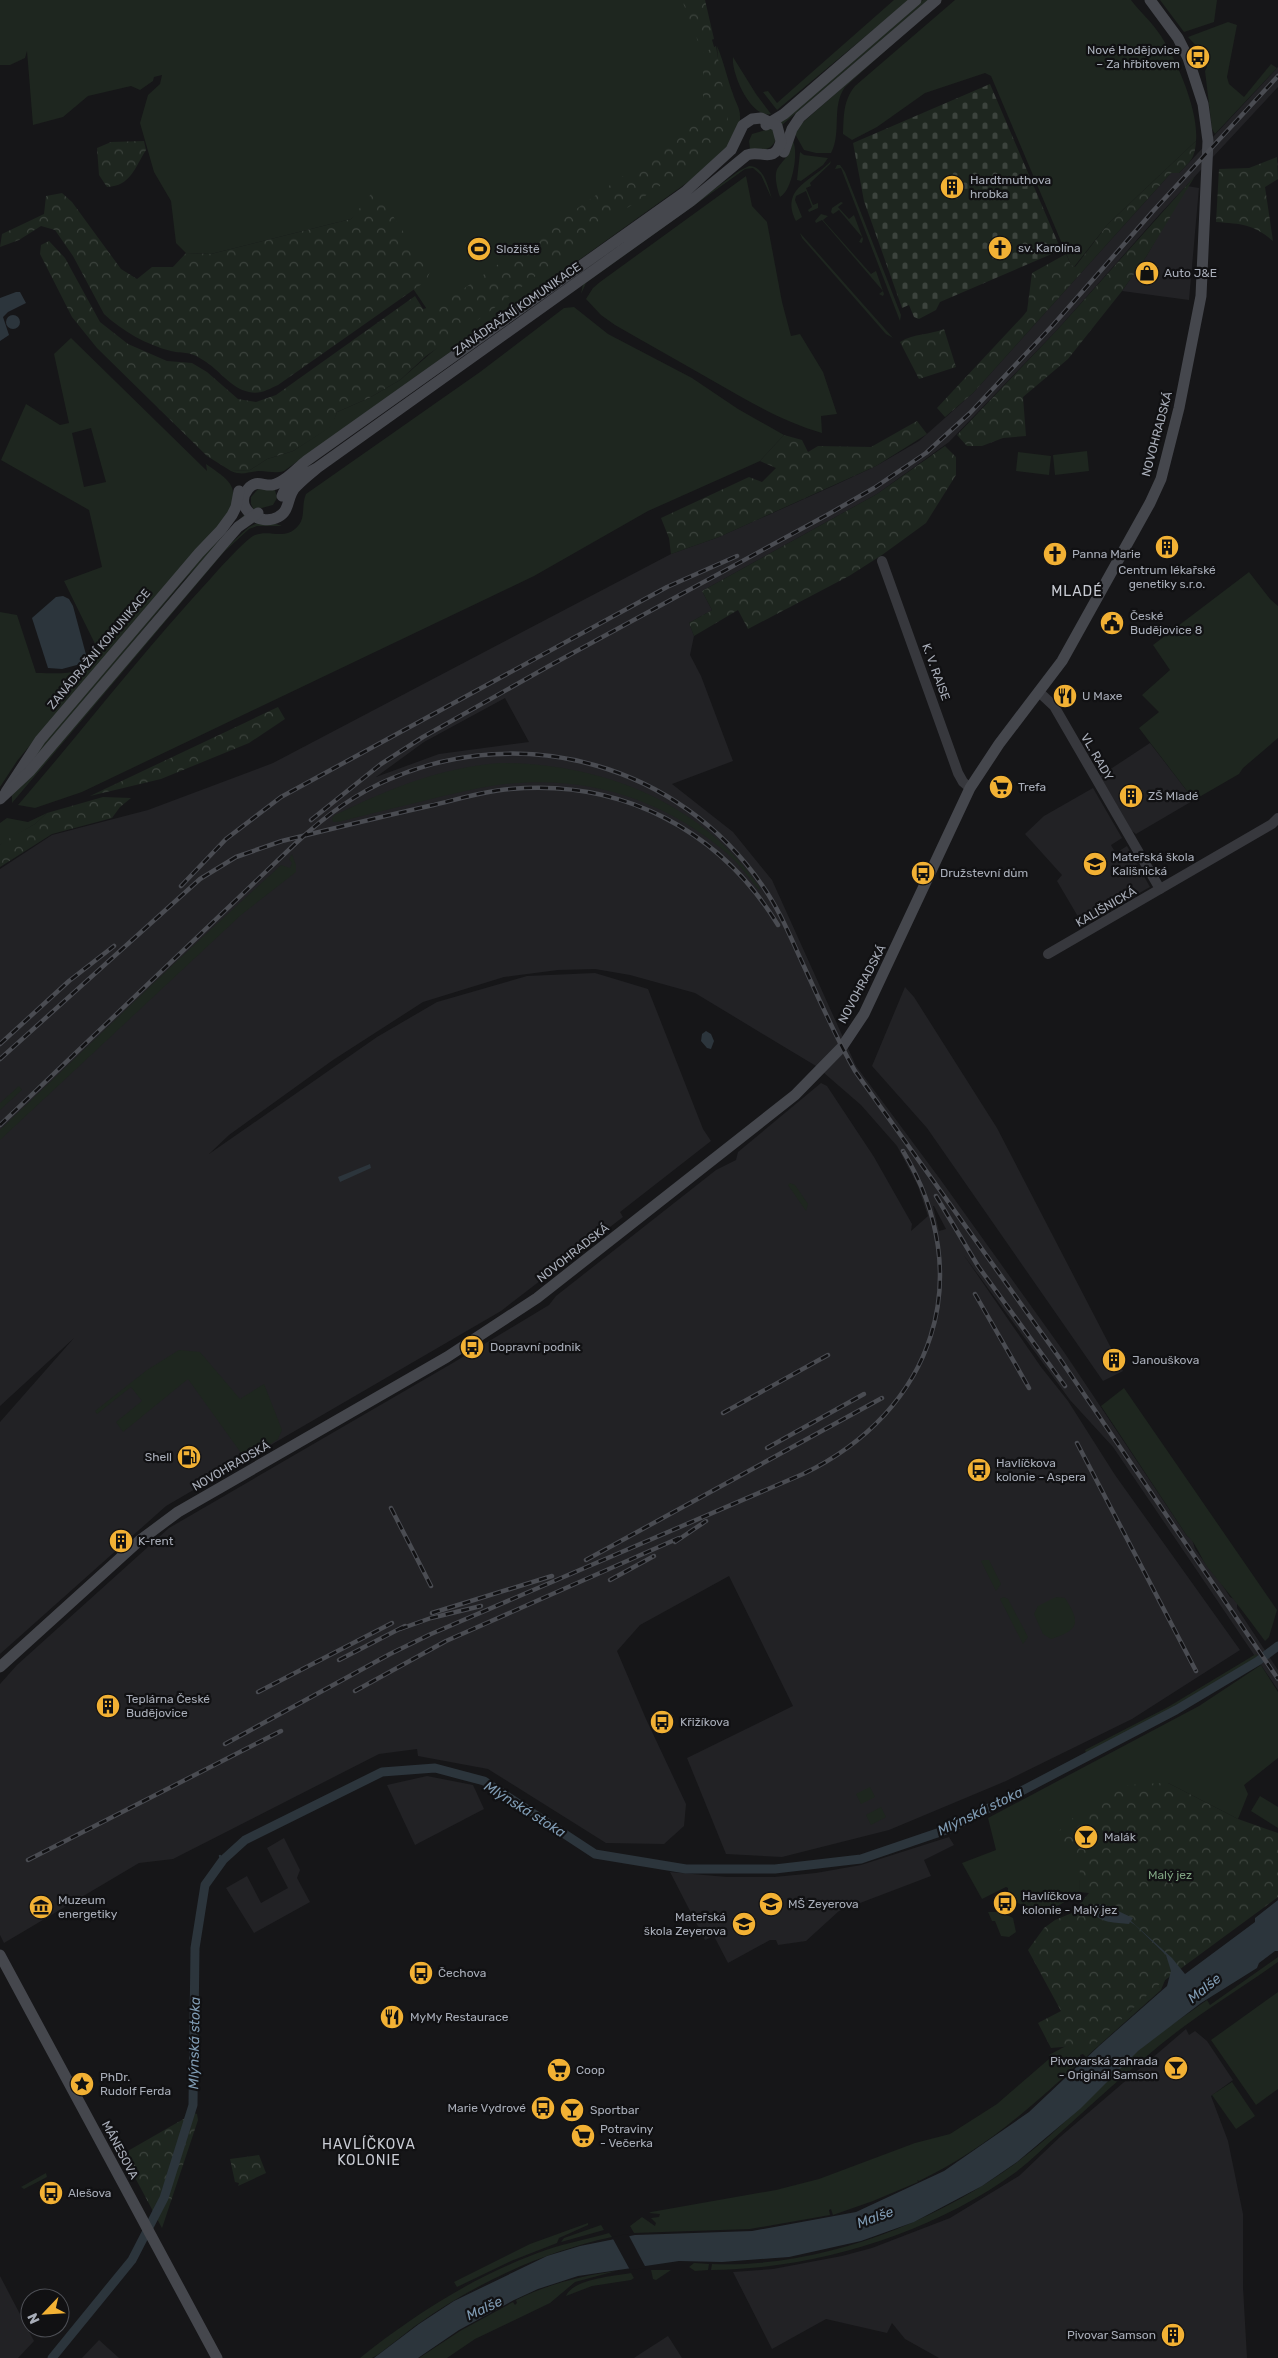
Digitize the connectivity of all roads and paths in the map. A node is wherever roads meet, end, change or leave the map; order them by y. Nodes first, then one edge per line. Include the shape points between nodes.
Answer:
1 (916, 0) edge
2 (936, 0) edge
3 (1150, 0) edge
4 (819, 99) junction
5 (770, 120) junction
6 (781, 136) junction
7 (748, 153) junction
8 (712, 170) junction
9 (317, 468) junction
10 (273, 480) junction
11 (282, 496) junction
12 (244, 502) junction
13 (255, 518) junction
14 (221, 530) junction
15 (882, 561) dead end
16 (1039, 692) junction
17 (970, 788) junction
18 (3, 795) edge
19 (1278, 818) edge
20 (1160, 889) junction
21 (1048, 954) dead end
22 (0, 1667) edge
23 (0, 1955) edge
24 (217, 2358) edge

1 - 5 main road
2 - 4 main road
3 - 16 main road, NOVOHRADSKÁ via 1178,38 1188,58 1199,86 1206,123 1208,169 1200,296 1179,408 1161,479 1081,630
4 - 6 main road via 790,119
4 - 7 main road via 795,124 781,156 766,163
5 - 6 main road
5 - 7 main road via 750,128 744,136
5 - 8 main road, ZANÁDRAŽNÍ KOMUNIKACE via 757,118 746,122 731,150
6 - 7 main road via 780,145 772,154
7 - 8 main road, ZANÁDRAŽNÍ KOMUNIKACE via 734,154
7 - 9 main road, ZANÁDRAŽNÍ KOMUNIKACE via 748,162 731,170
8 - 10 main road, ZANÁDRAŽNÍ KOMUNIKACE via 306,461
9 - 11 main road, ZANÁDRAŽNÍ KOMUNIKACE via 290,485
9 - 13 main road, ZANÁDRAŽNÍ KOMUNIKACE via 293,491 284,512 275,519
10 - 11 main road
10 - 12 main road, ZANÁDRAŽNÍ KOMUNIKACE via 270,485 254,484 246,493
10 - 14 main road, ZANÁDRAŽNÍ KOMUNIKACE via 254,477 246,481 239,490 234,511
11 - 13 main road, ZANÁDRAŽNÍ KOMUNIKACE via 275,510
12 - 13 main road
12 - 14 main road, ZANÁDRAŽNÍ KOMUNIKACE via 241,514
13 - 18 main road, ZANÁDRAŽNÍ KOMUNIKACE via 224,543 30,771
14 - 18 main road, ZANÁDRAŽNÍ KOMUNIKACE via 40,740
15 - 17 street, K. V. RAISE via 958,774
16 - 17 main road, NOVOHRADSKÁ
16 - 20 street, VL. RADY via 1054,706
17 - 22 main road, NOVOHRADSKÁ via 864,1014 842,1047 795,1095 528,1304 447,1357 178,1512 139,1541
19 - 20 street, KALIŠNICKÁ
20 - 21 street, KALIŠNICKÁ
23 - 24 main road, MÁNESOVA

